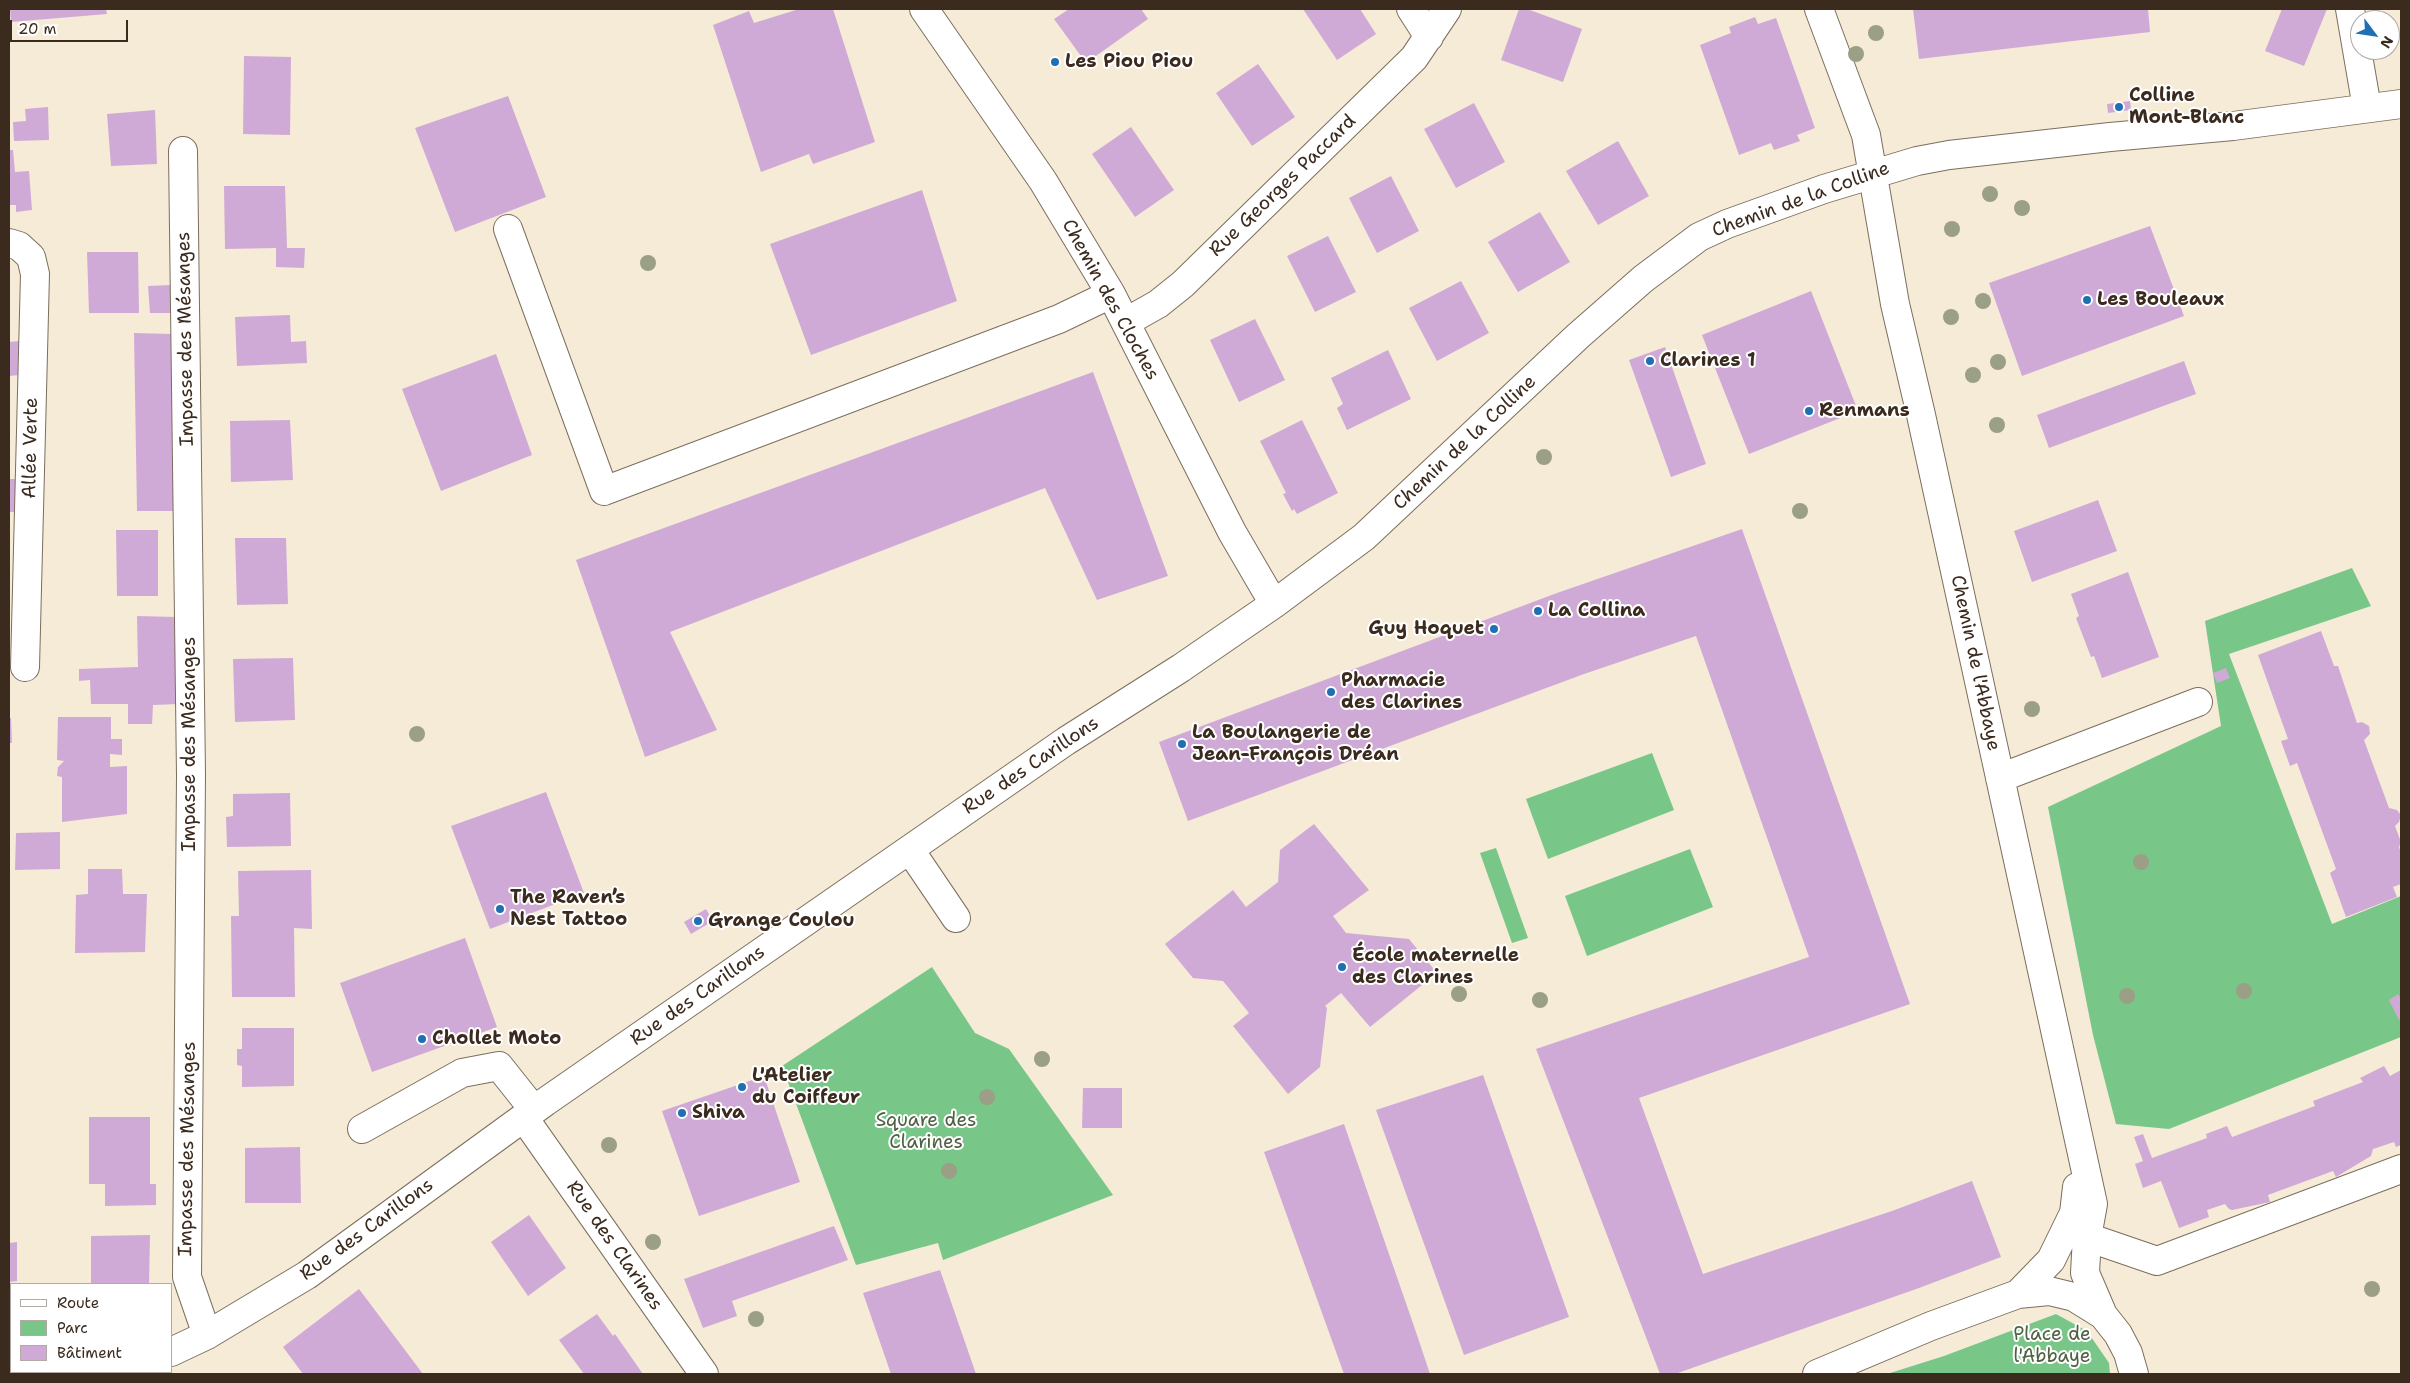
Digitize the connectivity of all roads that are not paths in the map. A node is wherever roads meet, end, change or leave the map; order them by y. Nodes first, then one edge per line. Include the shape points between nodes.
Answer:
1 (924, 9) edge
2 (1411, 9) edge
3 (1447, 9) edge
4 (1819, 9) edge
5 (2350, 9) edge
6 (1430, 37) junction
7 (2401, 104) edge
8 (2367, 108) junction
9 (183, 150) dead end
10 (1874, 173) junction
11 (508, 229) dead end
12 (9, 243) edge
13 (1111, 294) junction
14 (1126, 322) junction
15 (1274, 604) junction
16 (25, 667) dead end
17 (2198, 702) dead end
18 (2000, 778) junction
19 (910, 850) junction
20 (956, 918) dead end
21 (529, 1114) junction
22 (362, 1129) dead end
23 (2080, 1152) junction
24 (2401, 1169) edge
25 (2087, 1237) junction
26 (2018, 1294) junction
27 (2103, 1315) junction
28 (207, 1335) junction
29 (172, 1352) edge
30 (704, 1374) edge
31 (1817, 1374) edge
32 (2134, 1374) edge

1 - 13 street, Chemin des Cloches via 1043,181
2 - 6 street
3 - 6 street, Rue Georges Paccard
4 - 10 street, Chemin de l'Abbaye via 1866,136
5 - 8 street
6 - 14 street, Rue Georges Paccard via 1414,58 1183,284 1158,304
7 - 8 street, Chemin de la Colline
8 - 10 street, Chemin de la Colline via 2233,126 1949,155
9 - 28 street, Impasse des Mésanges via 191,775 187,1277
10 - 15 street, Chemin de la Colline via 1727,224 1699,237 1676,253 1578,336 1364,537
10 - 18 street, Chemin de l'Abbaye via 1895,304
11 - 13 street via 604,491 1059,320
12 - 16 street, Allée Verte via 19,246 31,257 35,274
13 - 14 street, Chemin des Cloches
14 - 15 street, Chemin des Cloches via 1232,532
15 - 19 street, Rue des Carillons via 1182,668 1066,741
17 - 18 street
18 - 23 street, Chemin de l'Abbaye
19 - 20 street
19 - 21 street, Rue des Carillons
21 - 22 street, Rue des Clarines via 499,1066 462,1073
21 - 28 street, Rue des Carillons via 307,1274
21 - 30 street, Rue des Clarines
23 - 25 street, Chemin de l'Abbaye via 2093,1204
23 - 26 street, Chemin de l'Abbaye via 2074,1213 2051,1260
24 - 25 street via 2157,1261
25 - 27 street, Chemin de l'Abbaye via 2085,1272
26 - 27 street, Chemin de l'Abbaye via 2049,1291 2074,1297
26 - 31 street, Chemin de l'Abbaye
27 - 32 street, Chemin de l'Abbaye via 2128,1353
28 - 29 street, Rue des Carillons

